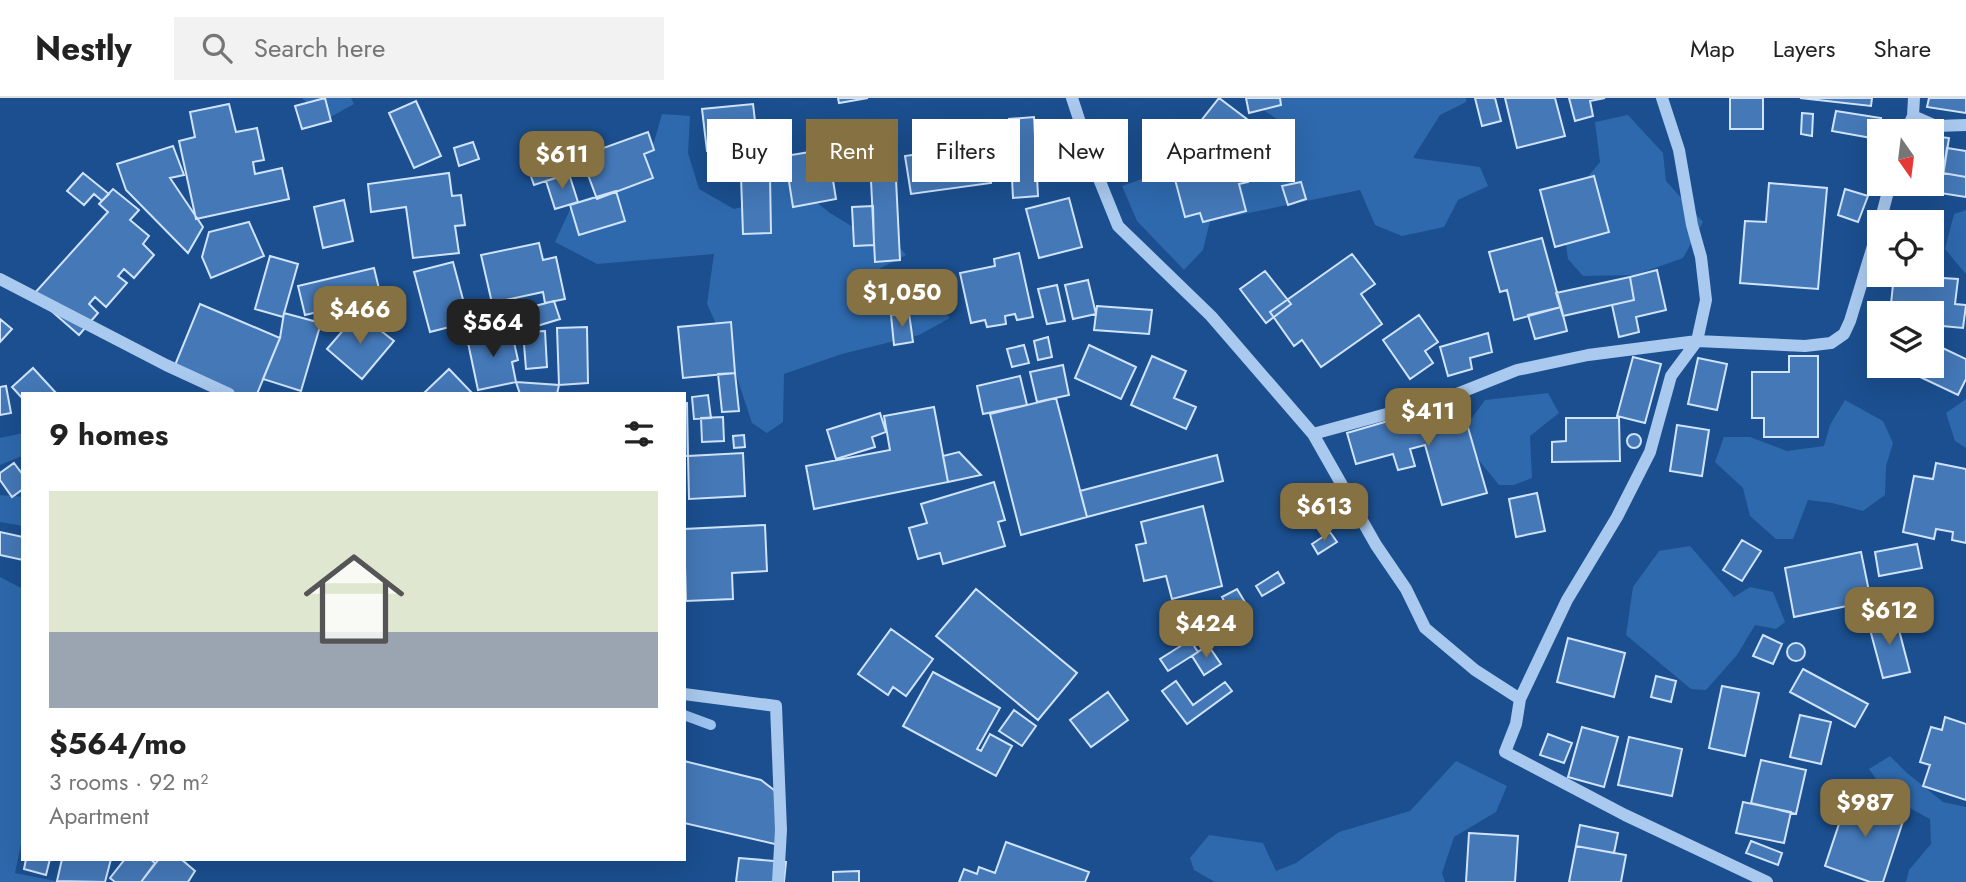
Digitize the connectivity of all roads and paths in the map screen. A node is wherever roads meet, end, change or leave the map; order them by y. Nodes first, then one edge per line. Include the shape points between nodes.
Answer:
1 (1072, 98) edge
2 (1662, 98) edge
3 (1914, 98) edge
4 (1913, 116) junction
5 (1912, 119) edge
6 (1966, 125) edge
7 (1867, 265) edge
8 (0, 279) edge
9 (1698, 341) junction
10 (225, 392) edge
11 (1313, 434) junction
12 (686, 694) edge
13 (1520, 699) junction
14 (778, 882) edge
15 (1767, 882) edge

1 - 11 street via 1118,226 1211,316
2 - 9 street via 1679,150 1701,257 1706,300
3 - 4 street
4 - 5 street
4 - 6 street via 1936,126
7 - 9 street via 1844,334 1831,343
8 - 10 street
9 - 11 street via 1588,355 1517,370 1449,397
9 - 13 street via 1671,376 1650,452 1567,600
11 - 13 street via 1425,628 1475,670
12 - 14 street via 776,706 781,830
13 - 15 street via 1505,752

